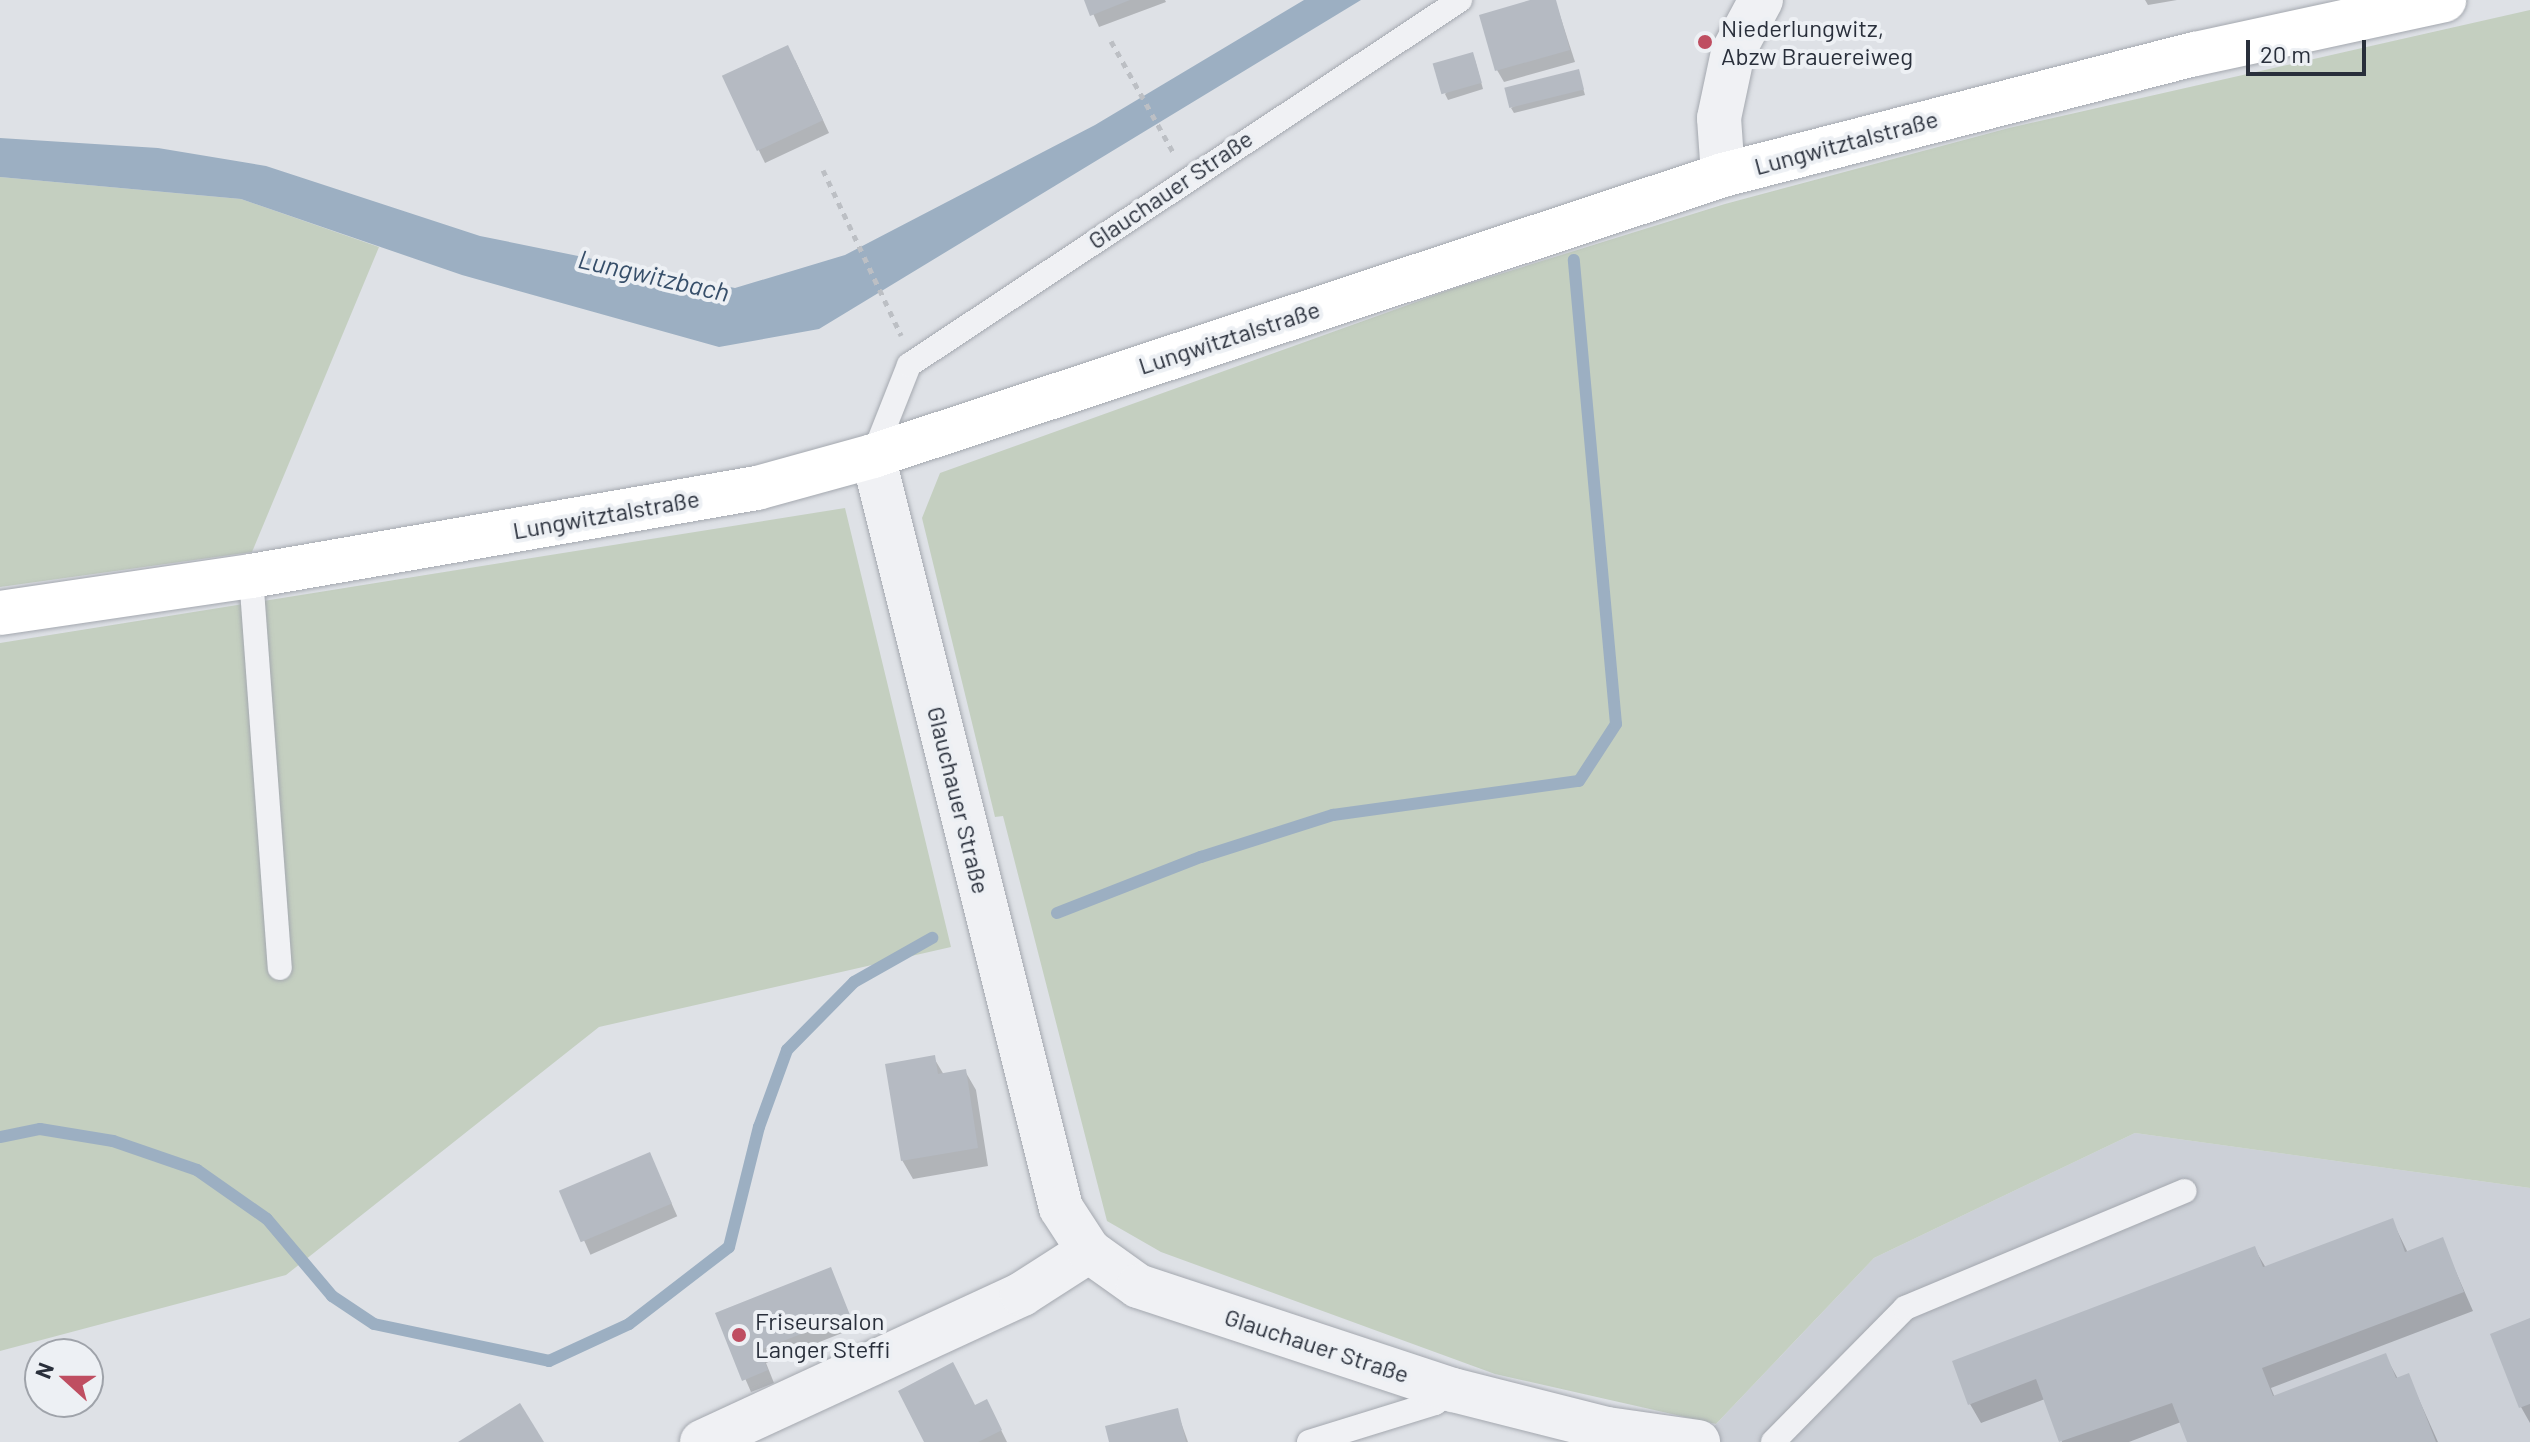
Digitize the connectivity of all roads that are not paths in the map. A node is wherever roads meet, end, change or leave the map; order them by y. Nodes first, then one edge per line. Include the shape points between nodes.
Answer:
1 (1460, 0) edge
2 (1761, 0) edge
3 (2444, 0) edge
4 (1723, 175) junction
5 (873, 456) junction
6 (251, 576) junction
7 (0, 613) edge
8 (280, 968) dead end
9 (2185, 1191) dead end
10 (1089, 1251) junction
11 (1453, 1390) junction
12 (702, 1442) edge
13 (1309, 1442) edge
14 (1698, 1442) edge
15 (1773, 1442) edge

1 - 5 lane, Glauchauer Straße via 909,365
2 - 4 street via 1733,52 1722,104
3 - 4 main road, Lungwitztalstraße via 2180,57
4 - 5 main road, Lungwitztalstraße
5 - 6 main road, Lungwitztalstraße via 757,488
5 - 10 street, Glauchauer Straße via 1061,1208
6 - 7 main road, Lungwitztalstraße
6 - 8 lane
9 - 15 lane via 1905,1308
10 - 11 street, Glauchauer Straße via 1138,1286
10 - 12 street via 1022,1294
11 - 13 lane via 1435,1403
11 - 14 street, Glauchauer Straße via 1607,1429

